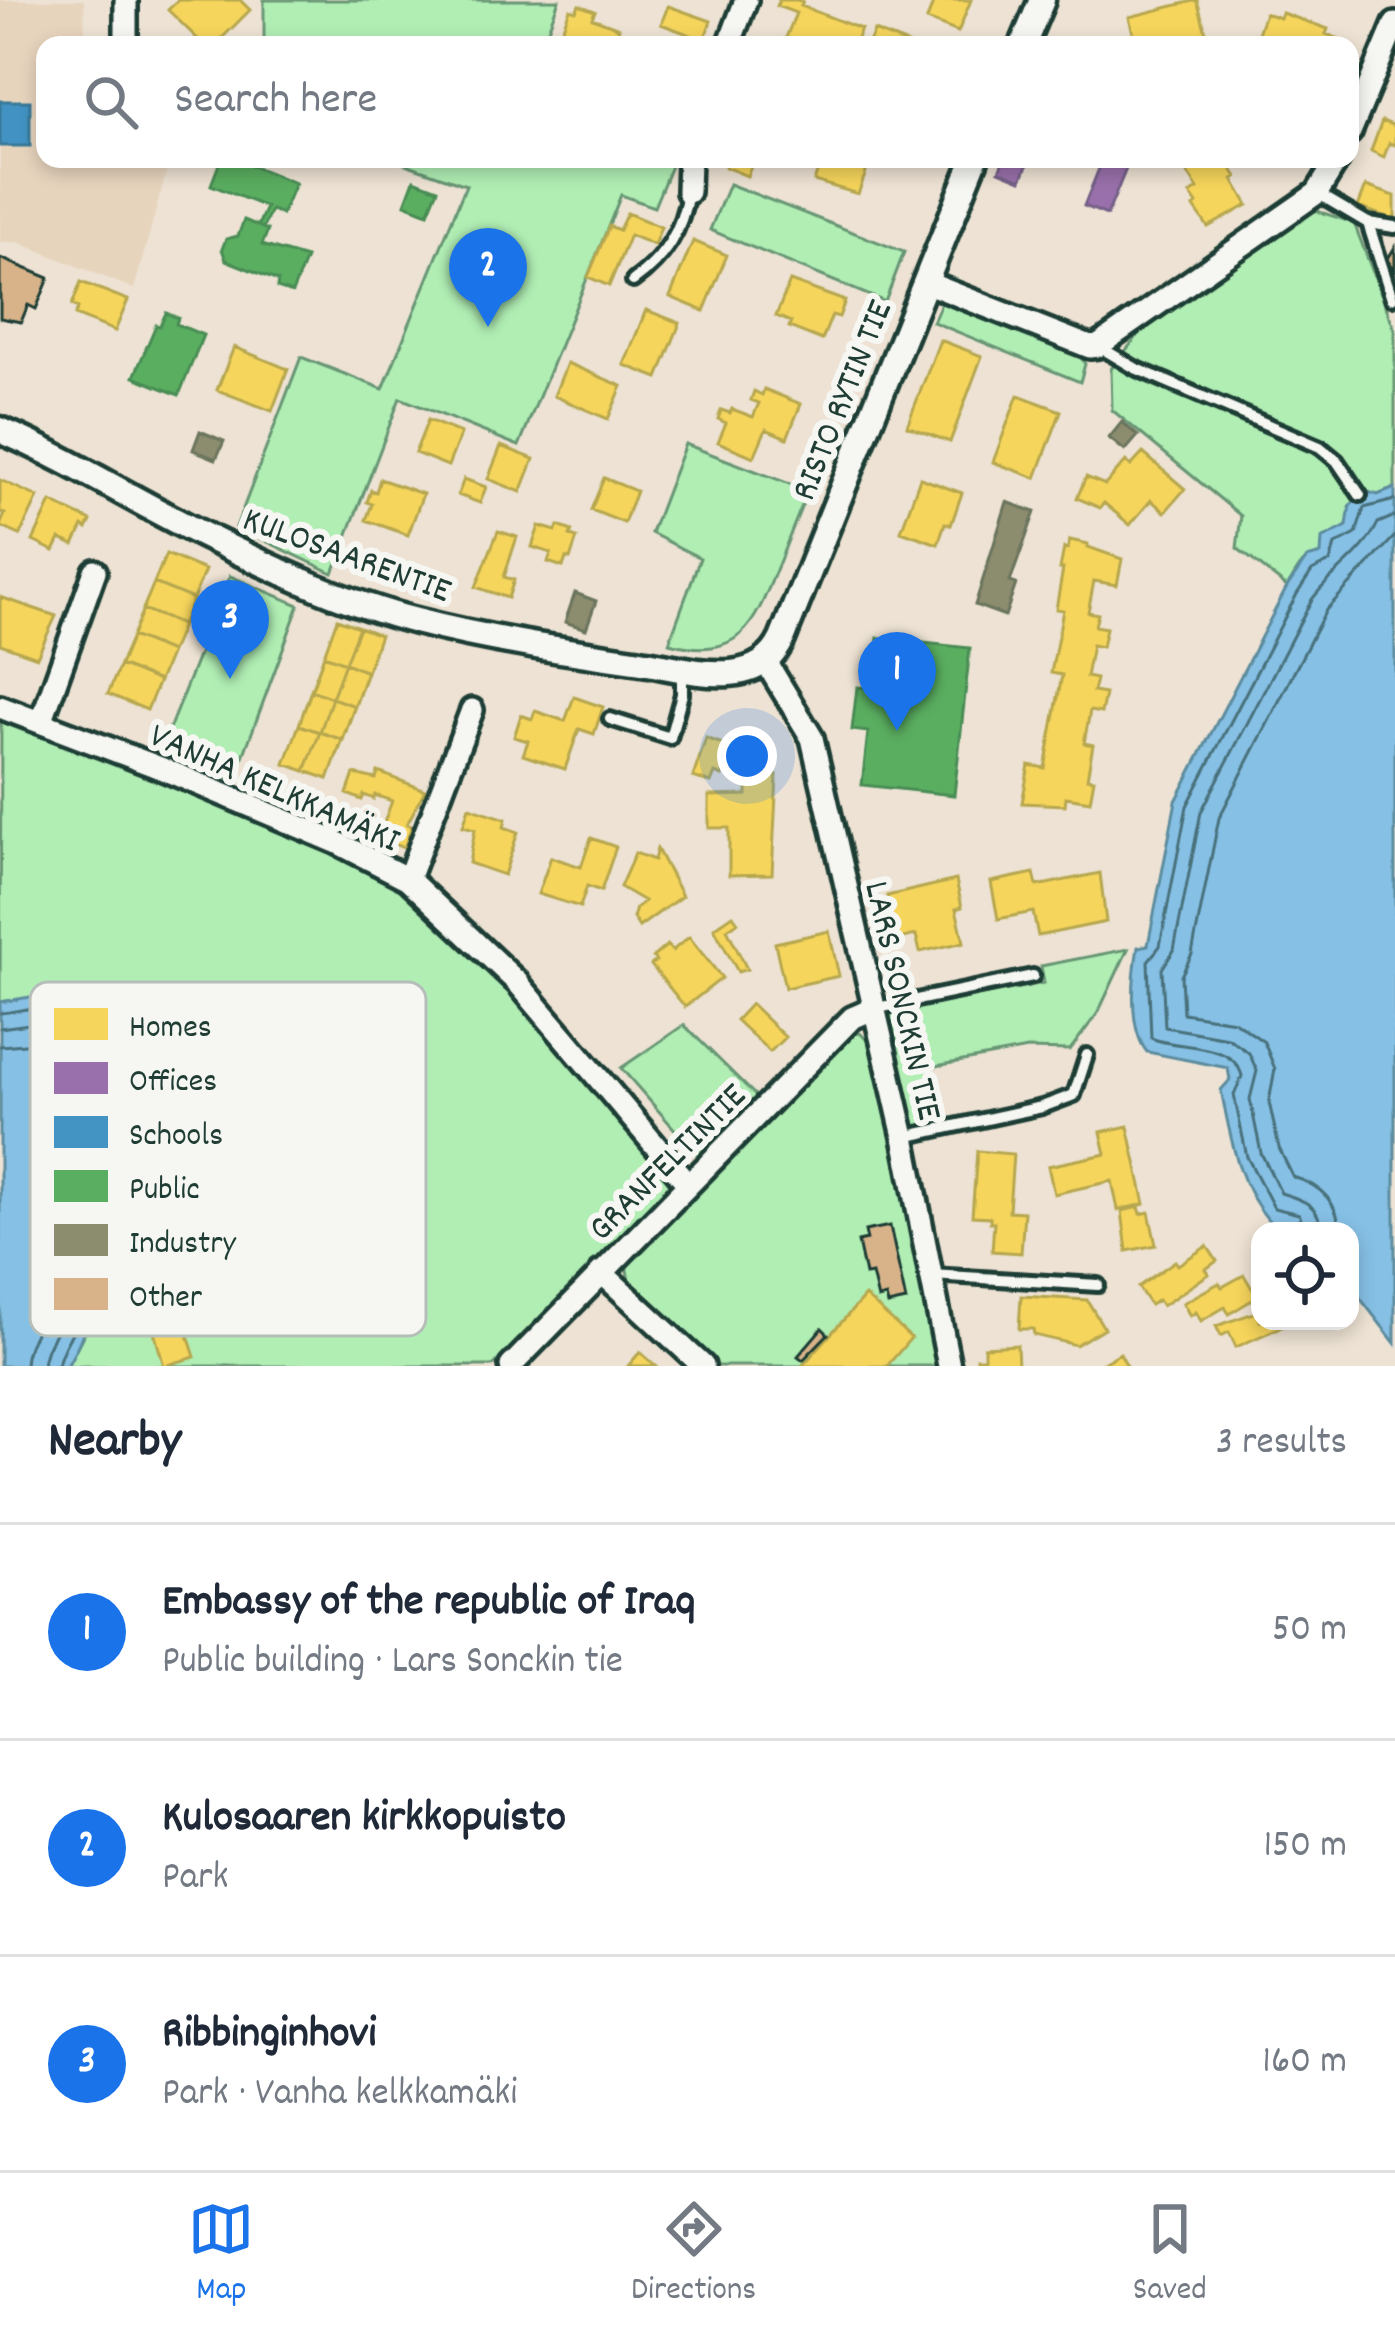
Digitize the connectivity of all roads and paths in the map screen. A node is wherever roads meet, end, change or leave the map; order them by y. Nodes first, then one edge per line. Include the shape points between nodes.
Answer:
1 (126, 0) edge
2 (746, 0) edge
3 (1042, 0) edge
4 (1395, 24) edge
5 (126, 36) edge
6 (732, 36) edge
7 (1027, 36) edge
8 (1359, 110) edge
9 (689, 168) edge
10 (971, 168) edge
11 (1332, 168) edge
12 (688, 192) joint
13 (1316, 193) junction
14 (1368, 223) junction
15 (1395, 227) edge
16 (633, 281) dead end
17 (925, 282) junction
18 (1392, 298) dead end
19 (1098, 346) junction
20 (0, 430) edge
21 (1360, 495) dead end
22 (95, 571) dead end
23 (766, 662) junction
24 (682, 668) junction
25 (0, 707) edge
26 (472, 710) dead end
27 (610, 719) dead end
28 (41, 722) junction
29 (408, 879) junction
30 (1033, 976) dead end
31 (873, 1009) junction
32 (1087, 1055) dead end
33 (904, 1137) junction
34 (687, 1183) junction
35 (601, 1272) junction
36 (932, 1275) junction
37 (1097, 1286) dead end
38 (511, 1366) edge
39 (703, 1366) edge
40 (949, 1366) edge

1 - 5 street
2 - 6 street
3 - 7 street
4 - 8 street
9 - 12 street
10 - 17 street, RISTO RYTIN TIE
11 - 13 street
12 - 16 lane via 677,234
13 - 14 lane
13 - 19 street
14 - 15 lane
14 - 18 lane
17 - 19 street
17 - 23 street, RISTO RYTIN TIE via 782,640
19 - 21 lane via 1320,446
20 - 24 street, KULOSAARENTIE via 214,541 370,606 493,637
22 - 28 street
23 - 24 street, KULOSAARENTIE via 724,674
23 - 31 street, LARS SONCKIN TIE via 810,730
24 - 27 lane via 670,738
25 - 28 street, VANHA KELKKAMÄKI
26 - 29 street
28 - 29 street, VANHA KELKKAMÄKI
29 - 34 street, VANHA KELKKAMÄKI via 518,983
30 - 31 lane
31 - 33 street, LARS SONCKIN TIE
31 - 34 street, GRANFELTINTIE via 852,1018
32 - 33 lane via 1074,1095
33 - 36 street, LARS SONCKIN TIE
34 - 35 street, GRANFELTINTIE
35 - 38 street, GRANFELTINTIE
35 - 39 street
36 - 37 lane
36 - 40 street, LARS SONCKIN TIE

